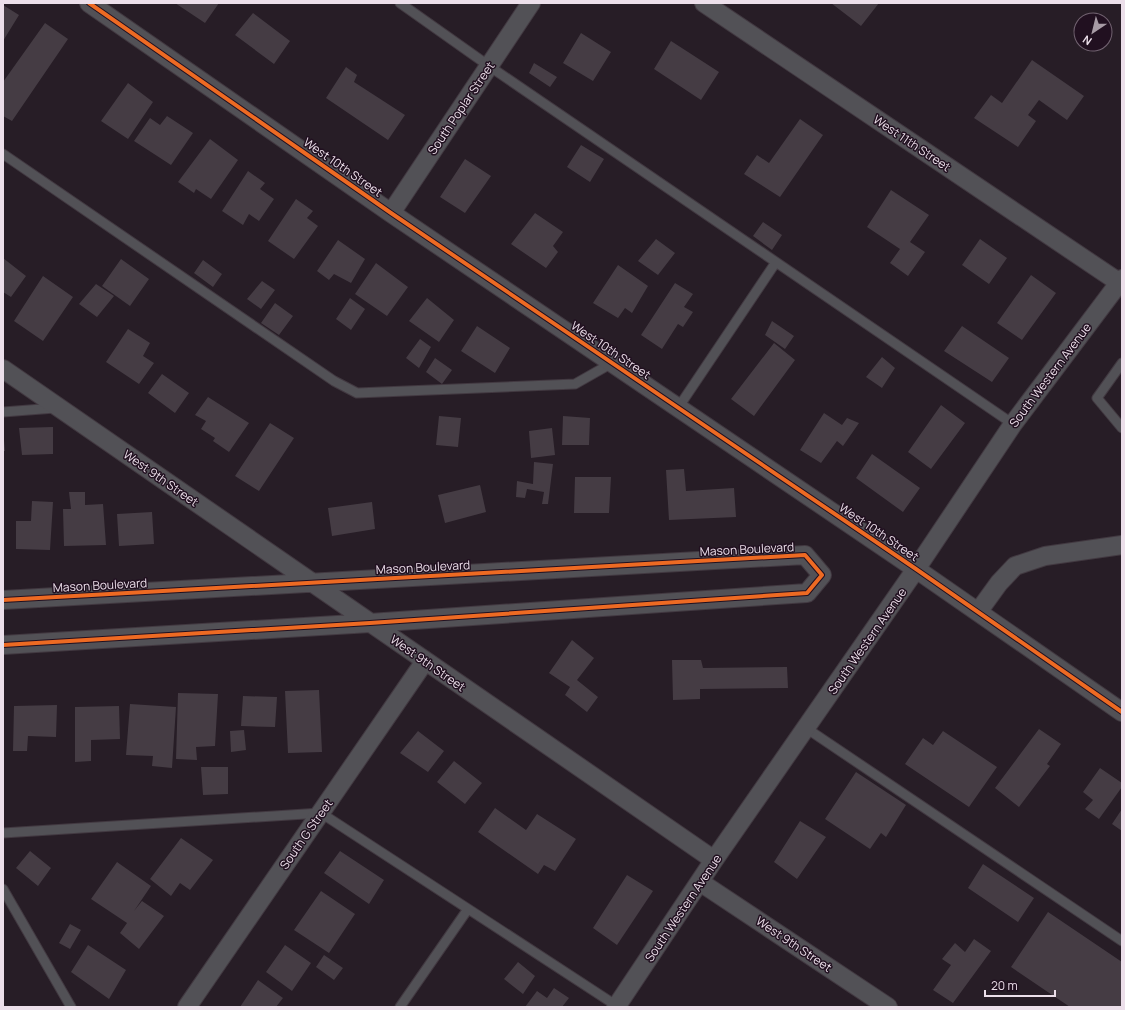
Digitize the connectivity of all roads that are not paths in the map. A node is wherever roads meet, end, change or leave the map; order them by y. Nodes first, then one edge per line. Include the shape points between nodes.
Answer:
1 (400, 3) edge
2 (531, 3) edge
3 (704, 3) edge
4 (101, 6) edge
5 (489, 66) junction
6 (3, 154) edge
7 (391, 213) junction
8 (776, 262) junction
9 (1121, 281) edge
10 (612, 363) junction
11 (1122, 363) edge
12 (3, 368) edge
13 (60, 408) junction
14 (678, 408) junction
15 (3, 412) edge
16 (1013, 424) junction
17 (1122, 428) edge
18 (1122, 545) edge
19 (916, 570) junction
20 (313, 583) junction
21 (3, 600) edge
22 (978, 612) junction
23 (370, 623) junction
24 (3, 645) edge
25 (426, 661) junction
26 (1122, 712) edge
27 (806, 728) junction
28 (321, 813) junction
29 (3, 833) edge
30 (714, 860) junction
31 (700, 882) junction
32 (3, 889) edge
33 (468, 909) junction
34 (1122, 941) edge
35 (71, 1007) edge
36 (187, 1007) edge
37 (400, 1007) edge
38 (616, 1007) edge
39 (888, 1007) edge

1 - 5 lane
2 - 5 street, South Poplar Street
3 - 9 street, West 11th Street
4 - 7 street, West 10th Street
5 - 7 street, South Poplar Street
5 - 8 lane
6 - 10 lane via 334,381 357,393 575,384
7 - 10 street, West 10th Street
8 - 14 lane
8 - 16 lane
9 - 16 street, South Western Avenue
10 - 14 street, West 10th Street
11 - 17 lane via 1097,398
12 - 13 street, West 9th Street
13 - 15 lane
13 - 20 street, West 9th Street
14 - 19 street, West 10th Street
16 - 19 street, South Western Avenue
18 - 22 street via 1045,556 1015,566
19 - 22 street, West 10th Street
19 - 27 street, South Western Avenue
20 - 21 street, Mason Boulevard
20 - 23 street, West 9th Street
20 - 23 street, Mason Boulevard via 805,555 822,575 807,593
22 - 26 street, West 10th Street
23 - 24 street, Mason Boulevard
23 - 25 street, West 9th Street
25 - 28 street, South G Street
25 - 30 street, West 9th Street
27 - 30 street, South Western Avenue
27 - 34 lane
28 - 29 lane
28 - 33 lane
28 - 36 street, South G Street
30 - 31 street, South Western Avenue
31 - 38 street, South Western Avenue
31 - 39 street, West 9th Street
32 - 35 lane
33 - 37 lane
33 - 38 lane

